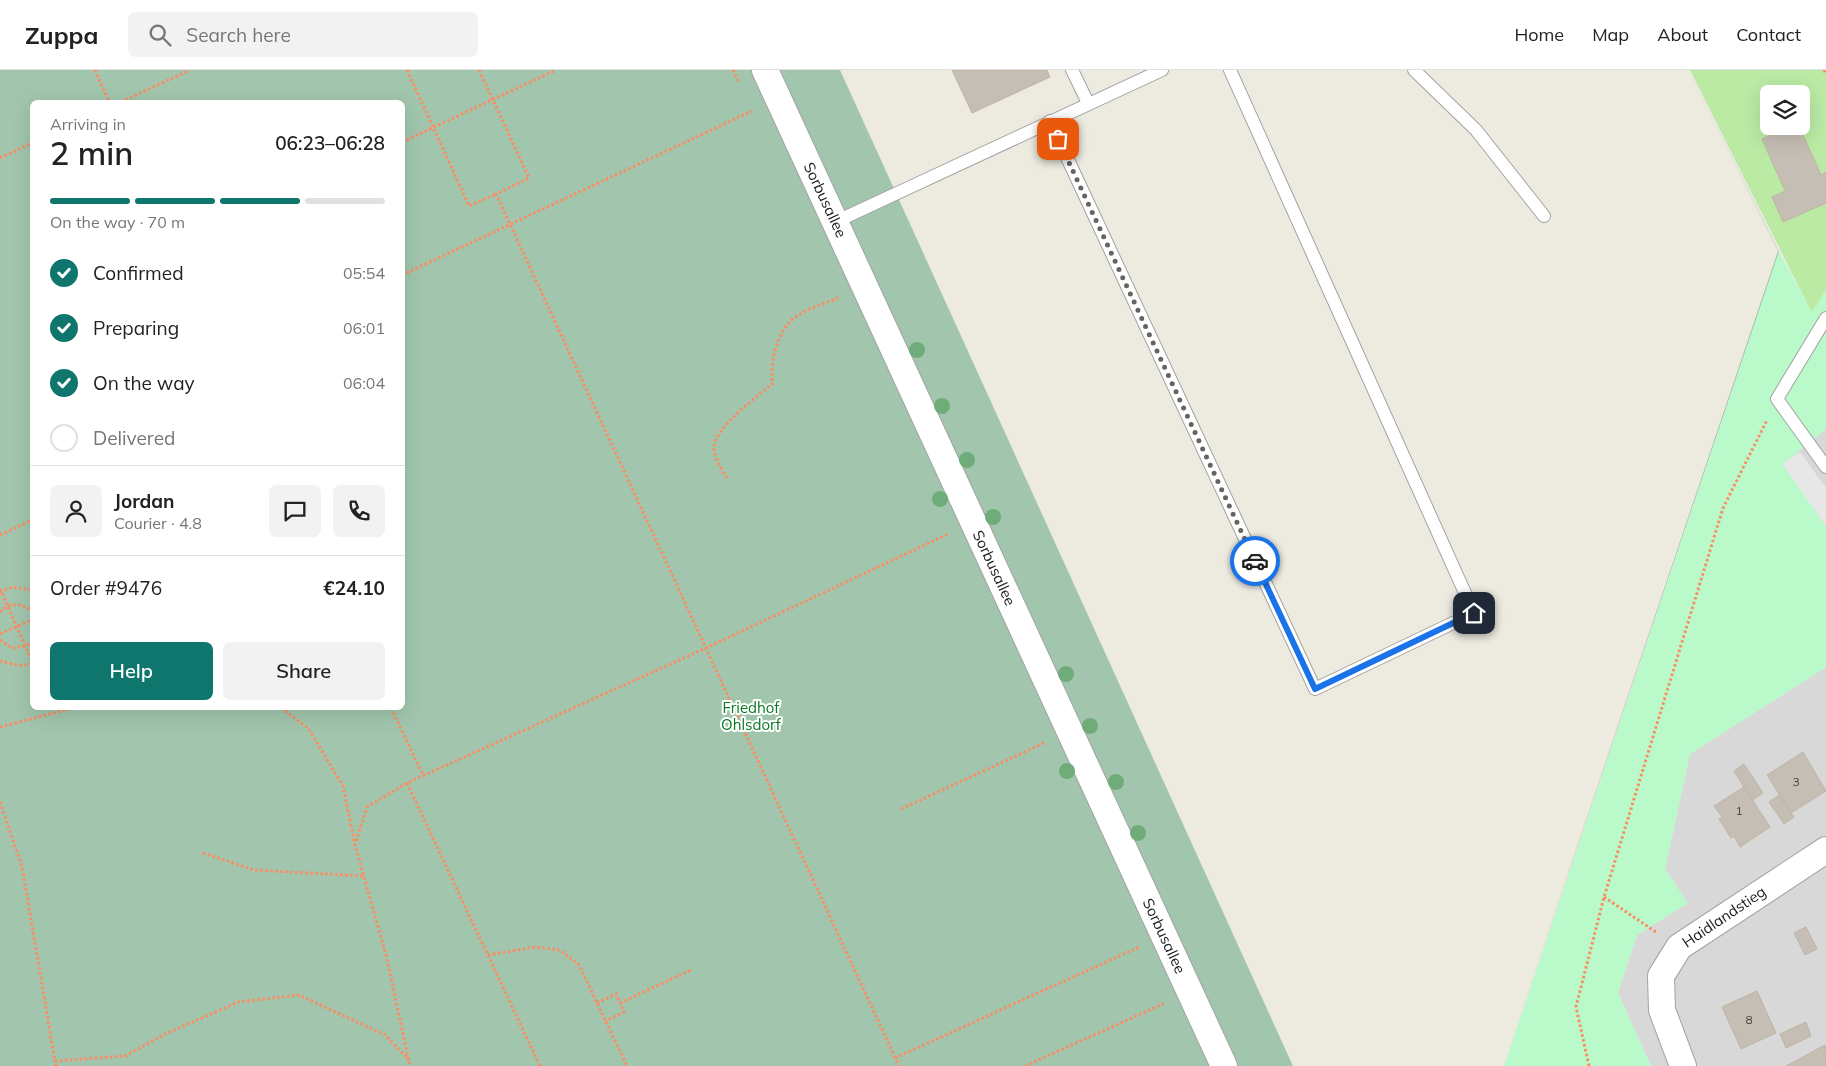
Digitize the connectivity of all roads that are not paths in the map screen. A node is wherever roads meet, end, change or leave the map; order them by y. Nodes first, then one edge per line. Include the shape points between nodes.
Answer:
1 (765, 70) edge
2 (1072, 70) edge
3 (1162, 70) edge
4 (1230, 70) edge
5 (1414, 70) edge
6 (1088, 103) junction
7 (1050, 121) junction
8 (1544, 216) dead end
9 (835, 222) junction
10 (1826, 318) edge
11 (1826, 467) edge
12 (1826, 850) edge
13 (1224, 1066) edge
14 (1683, 1066) edge

1 - 9 street, Sorbusallee
2 - 6 lane
3 - 6 lane
4 - 7 lane via 1474,613 1315,689
5 - 8 lane via 1476,130
6 - 7 lane
7 - 9 lane
9 - 13 street, Sorbusallee
10 - 11 lane via 1777,399
12 - 14 street, Haidlandstieg via 1679,947 1661,976 1662,1010

